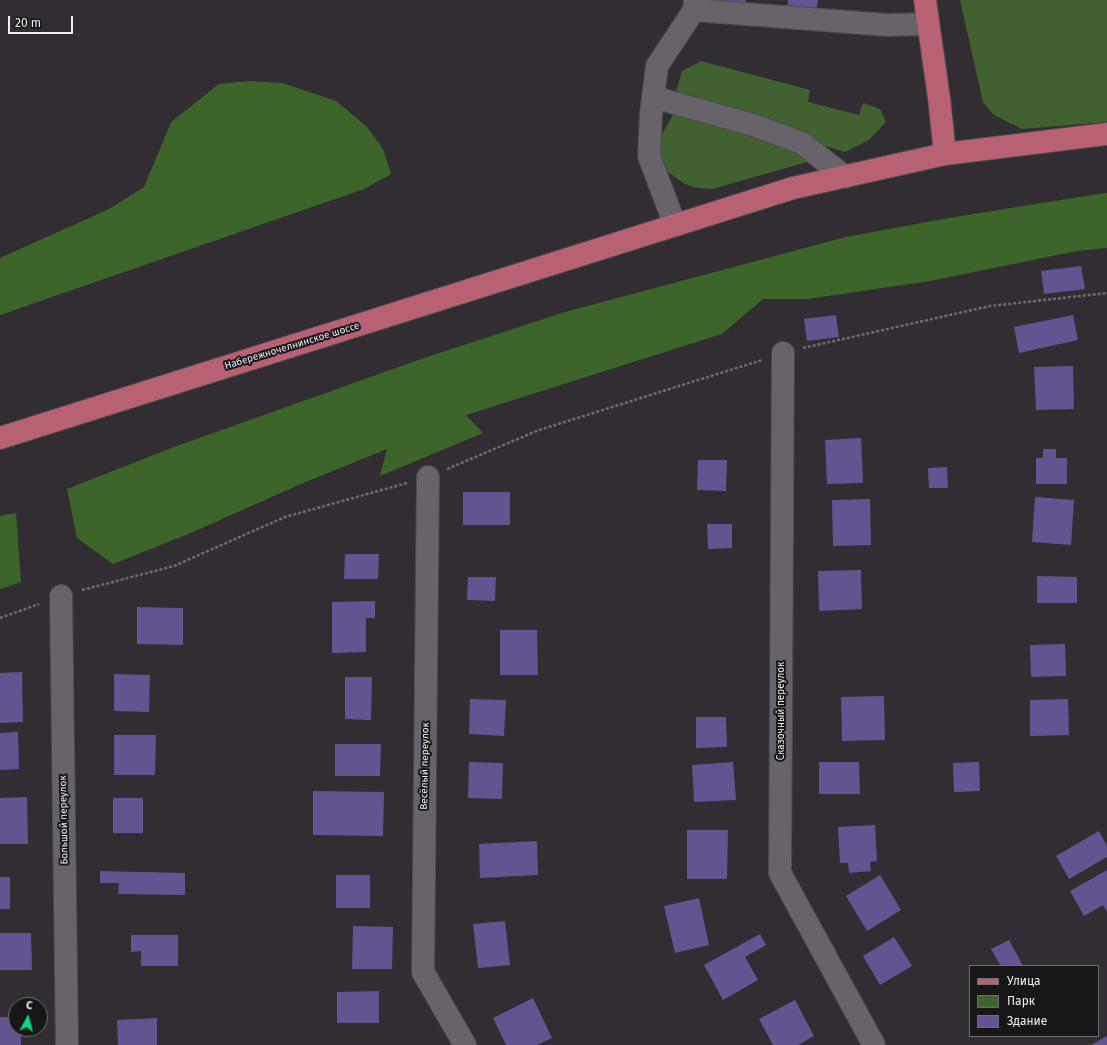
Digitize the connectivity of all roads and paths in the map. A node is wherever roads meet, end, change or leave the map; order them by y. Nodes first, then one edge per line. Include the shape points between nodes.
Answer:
1 (925, 0) edge
2 (694, 5) edge
3 (928, 24) junction
4 (653, 97) junction
5 (1107, 134) edge
6 (945, 154) junction
7 (845, 177) junction
8 (675, 225) junction
9 (1107, 293) edge
10 (783, 353) junction
11 (0, 438) edge
12 (428, 477) junction
13 (61, 596) junction
14 (0, 618) edge
15 (66, 1045) edge
16 (465, 1045) edge
17 (874, 1045) edge

1 - 3 main road
2 - 3 street via 887,25
2 - 4 street via 657,66
3 - 6 main road
4 - 7 street via 753,125 802,143
4 - 8 street via 649,156
5 - 6 main road, Набережночелнинское шоссе
6 - 7 main road, Набережночелнинское шоссе
7 - 8 main road, Набережночелнинское шоссе via 793,188
8 - 11 main road, Набережночелнинское шоссе
9 - 10 path via 990,306
10 - 12 path via 539,430
10 - 17 street, Сказочный переулок via 780,873
12 - 13 path via 286,517 174,566
12 - 16 street, Весёлый переулок via 423,972
13 - 14 path
13 - 15 street, Большой переулок

